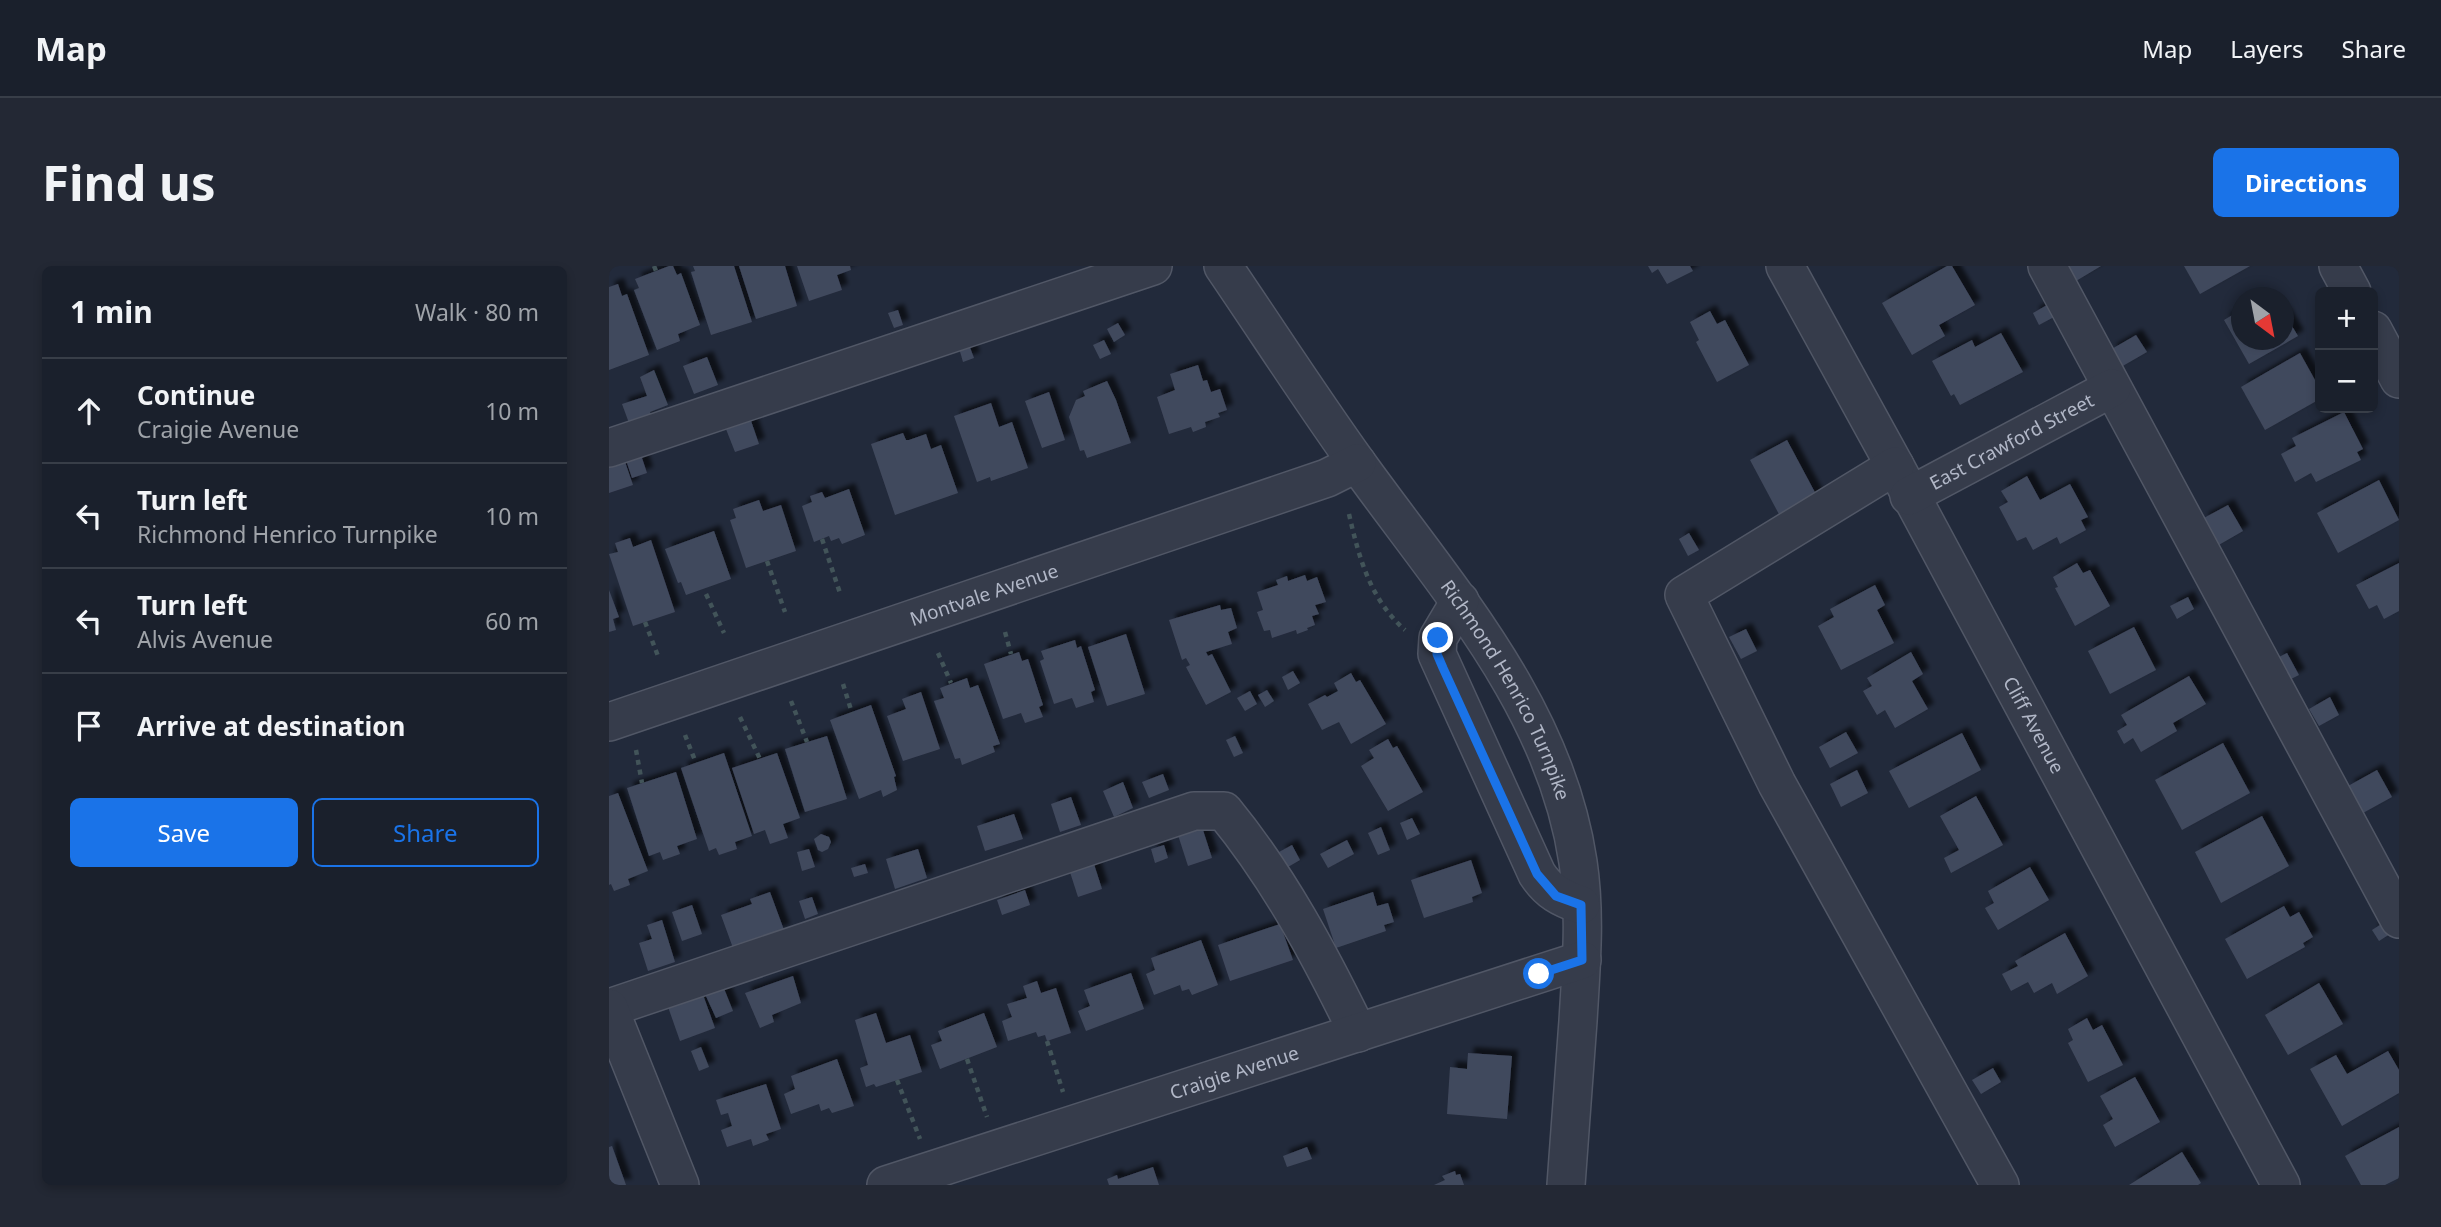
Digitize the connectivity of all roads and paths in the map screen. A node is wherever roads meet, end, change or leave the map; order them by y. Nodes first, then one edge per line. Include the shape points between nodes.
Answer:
1 (1153, 266) edge
2 (1223, 266) edge
3 (1785, 266) edge
4 (2047, 266) edge
5 (2338, 266) edge
6 (2349, 287) edge
7 (2378, 339) edge
8 (2399, 379) edge
9 (2112, 388) junction
10 (609, 448) edge
11 (1357, 463) junction
12 (1902, 481) junction
13 (1349, 514) dead end
14 (822, 539) dead end
15 (767, 561) dead end
16 (840, 593) dead end
17 (706, 594) dead end
18 (1460, 601) junction
19 (786, 612) dead end
20 (645, 622) dead end
21 (1005, 632) dead end
22 (724, 633) dead end
23 (938, 653) dead end
24 (1011, 654) dead end
25 (1437, 654) junction
26 (658, 656) dead end
27 (951, 683) dead end
28 (843, 684) dead end
29 (791, 701) dead end
30 (852, 713) dead end
31 (740, 717) dead end
32 (609, 722) edge
33 (685, 735) dead end
34 (807, 742) dead end
35 (636, 750) dead end
36 (760, 759) dead end
37 (696, 763) dead end
38 (642, 783) dead end
39 (1581, 905) junction
40 (2399, 919) edge
41 (1582, 960) junction
42 (609, 1008) edge
43 (1357, 1033) junction
44 (1047, 1041) dead end
45 (967, 1059) dead end
46 (897, 1080) dead end
47 (1065, 1096) dead end
48 (989, 1121) dead end
49 (922, 1143) dead end
50 (680, 1185) edge
51 (885, 1185) edge
52 (1566, 1185) edge
53 (2000, 1185) edge
54 (2281, 1185) edge

1 - 10 street
2 - 11 street, Richmond Henrico Turnpike
3 - 12 street, Cliff Avenue
4 - 9 street
5 - 6 street
7 - 8 street
9 - 12 street, East Crawford Street
9 - 40 street
11 - 18 street, Richmond Henrico Turnpike
11 - 32 street, Montvale Avenue via 1327,478
12 - 53 street, East Crawford Street via 1684,595 1777,784
12 - 54 street, Cliff Avenue
13 - 25 path via 1359,557 1377,597 1399,625
14 - 16 path
15 - 19 path
17 - 22 path
18 - 25 street via 1438,638
18 - 39 street, Richmond Henrico Turnpike via 1516,689 1543,742 1571,824
20 - 26 path
21 - 24 path
23 - 27 path
25 - 39 street via 1537,874 1556,896
28 - 30 path
29 - 34 path
31 - 36 path
33 - 37 path
35 - 38 path
39 - 41 street, Richmond Henrico Turnpike
41 - 43 street, Craigie Avenue
41 - 52 street, Richmond Henrico Turnpike
42 - 43 street via 1194,811 1224,811 1252,846 1303,929
42 - 50 street
43 - 51 street, Craigie Avenue
44 - 47 path
45 - 48 path
46 - 49 path

